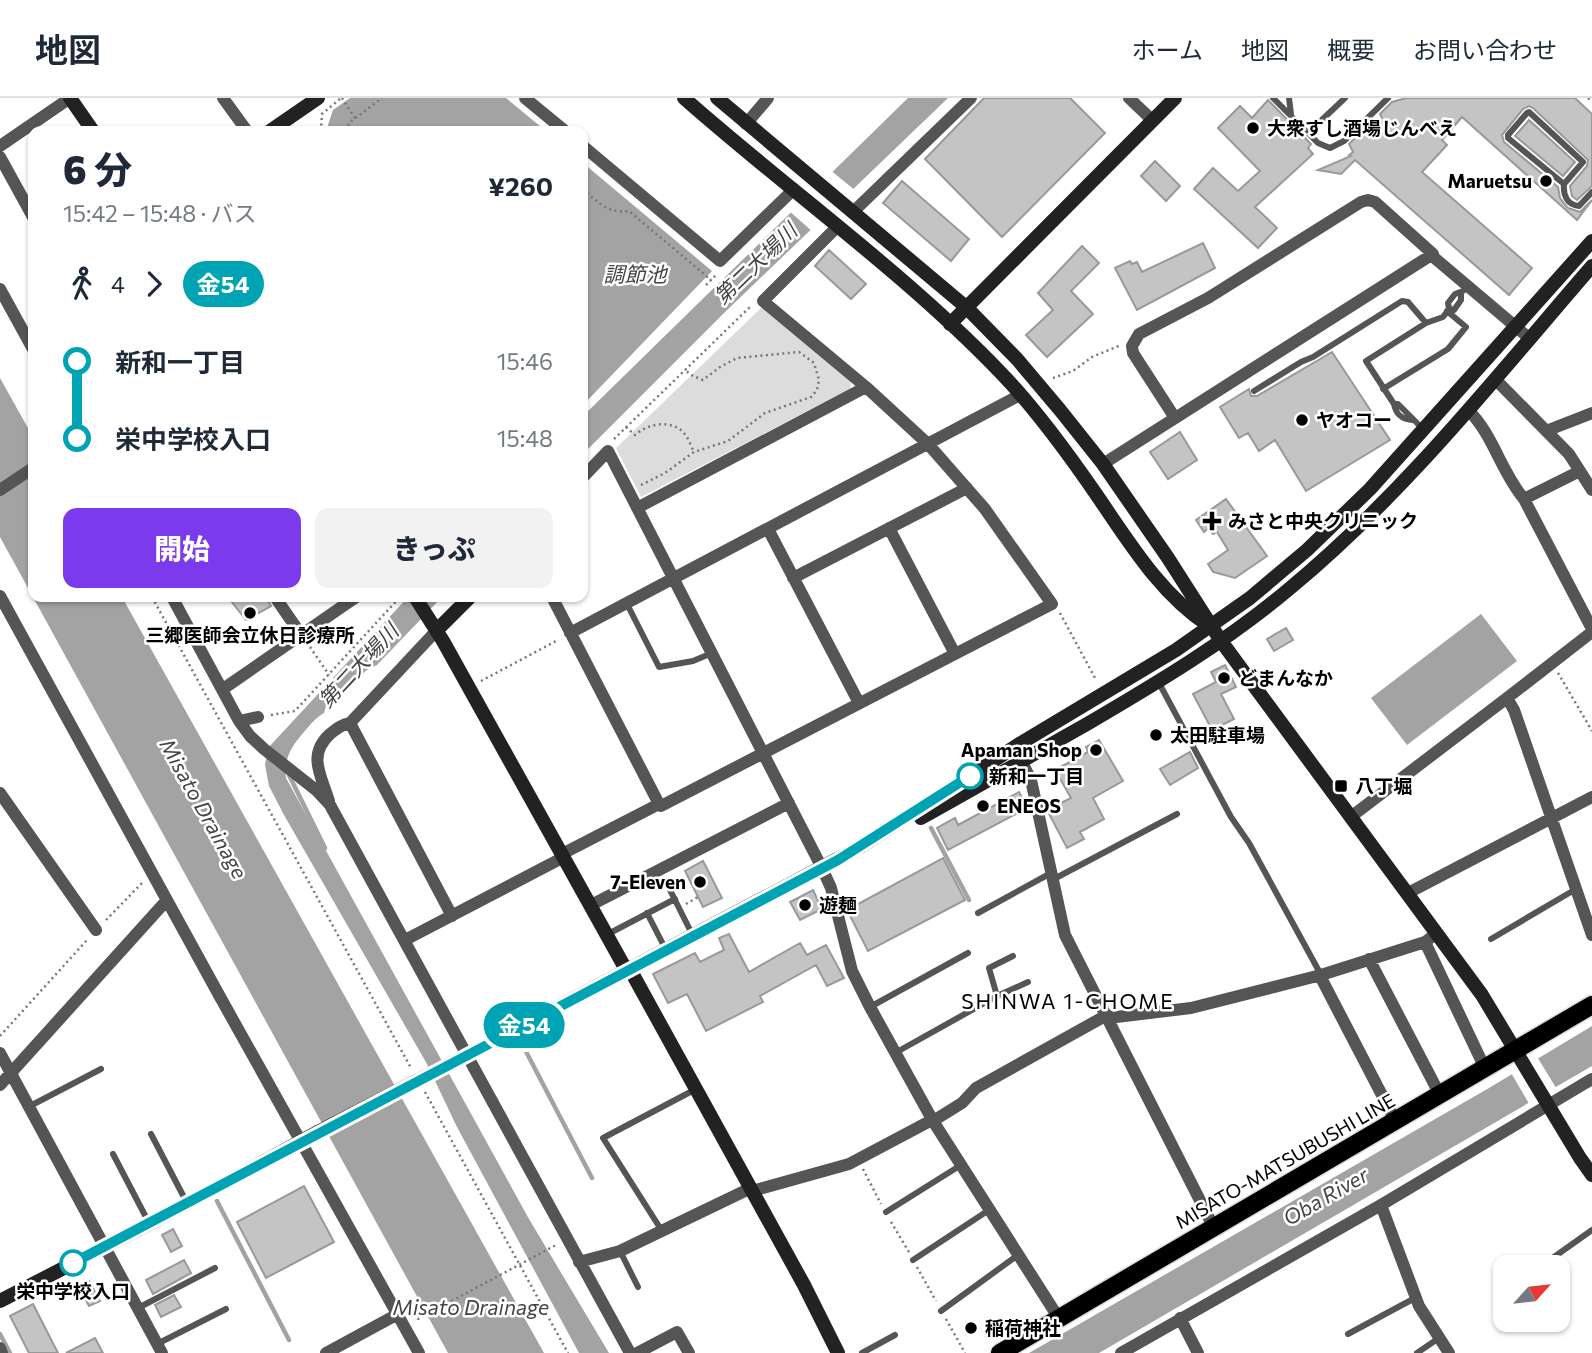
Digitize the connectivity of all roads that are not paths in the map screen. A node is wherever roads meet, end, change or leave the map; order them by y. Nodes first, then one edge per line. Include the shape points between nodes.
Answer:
1 (70, 98) edge
2 (223, 98) edge
3 (318, 98) edge
4 (525, 98) edge
5 (684, 98) edge
6 (717, 98) edge
7 (768, 98) edge
8 (971, 98) edge
9 (1129, 98) edge
10 (1175, 98) edge
11 (1273, 98) edge
12 (1289, 98) edge
13 (1345, 98) edge
14 (1388, 98) edge
15 (1292, 116) junction
16 (1152, 120) junction
17 (746, 124) junction
18 (29, 126) edge
19 (90, 126) edge
20 (243, 126) edge
21 (277, 126) edge
22 (559, 126) edge
23 (28, 127) edge
24 (1308, 133) junction
25 (0, 146) edge
26 (588, 150) edge
27 (0, 158) edge
28 (1564, 184) junction
29 (797, 192) junction
30 (1592, 192) edge
31 (28, 208) edge
32 (850, 210) junction
33 (836, 224) junction
34 (1592, 241) edge
35 (1431, 255) junction
36 (1592, 265) edge
37 (0, 289) edge
38 (1464, 289) junction
39 (966, 307) junction
40 (1448, 310) junction
41 (1426, 323) junction
42 (950, 324) junction
43 (1516, 327) junction
44 (1529, 338) junction
45 (28, 340) edge
46 (1495, 379) junction
47 (866, 387) junction
48 (1383, 389) junction
49 (1254, 391) dead end
50 (1020, 395) junction
51 (1468, 410) junction
52 (1592, 413) edge
53 (1175, 418) junction
54 (1424, 431) junction
55 (1546, 431) junction
56 (928, 444) junction
57 (1103, 464) junction
58 (28, 471) edge
59 (1580, 471) junction
60 (588, 472) edge
61 (967, 488) junction
62 (1592, 490) edge
63 (0, 491) edge
64 (1524, 499) junction
65 (637, 508) junction
66 (889, 528) junction
67 (768, 529) junction
68 (793, 578) junction
69 (673, 579) junction
70 (0, 596) edge
71 (175, 602) edge
72 (278, 602) edge
73 (349, 602) edge
74 (418, 602) edge
75 (464, 602) edge
76 (554, 602) edge
77 (626, 604) junction
78 (1211, 626) junction
79 (435, 627) junction
80 (1592, 630) edge
81 (570, 633) junction
82 (302, 636) junction
83 (1221, 641) junction
84 (712, 653) junction
85 (955, 654) junction
86 (1158, 682) junction
87 (223, 689) junction
88 (1507, 698) junction
89 (859, 703) junction
90 (258, 717) road end
91 (239, 721) junction
92 (350, 723) junction
93 (1014, 747) junction
94 (764, 753) junction
95 (1022, 761) junction
96 (0, 793) edge
97 (1592, 797) edge
98 (789, 803) junction
99 (659, 804) junction
100 (330, 805) junction
101 (1177, 814) dead end
102 (1352, 816) junction
103 (1552, 818) junction
104 (860, 847) junction
105 (563, 855) junction
106 (822, 868) junction
107 (1051, 877) junction
108 (666, 882) dead end
109 (1576, 889) junction
110 (1408, 893) junction
111 (675, 899) junction
112 (167, 900) junction
113 (591, 905) junction
114 (647, 913) junction
115 (978, 913) dead end
116 (452, 916) junction
117 (96, 930) road end
118 (1437, 933) junction
119 (607, 934) junction
120 (1592, 935) edge
121 (693, 936) junction
122 (1491, 939) dead end
123 (405, 940) junction
124 (1425, 942) junction
125 (665, 950) junction
126 (968, 954) dead end
127 (1013, 956) dead end
128 (1369, 959) junction
129 (628, 970) junction
130 (1320, 975) junction
131 (1028, 982) dead end
132 (997, 996) junction
133 (1592, 1005) edge
134 (870, 1007) junction
135 (1108, 1017) junction
136 (0, 1053) edge
137 (895, 1053) junction
138 (1518, 1055) junction
139 (464, 1056) junction
140 (1481, 1060) dead end
141 (101, 1069) dead end
142 (12, 1073) junction
143 (1592, 1079) edge
144 (0, 1085) edge
145 (696, 1089) junction
146 (1440, 1095) junction
147 (1546, 1103) junction
148 (30, 1106) junction
149 (933, 1121) junction
150 (1396, 1122) junction
151 (151, 1134) dead end
152 (301, 1141) junction
153 (113, 1154) dead end
154 (961, 1165) junction
155 (1592, 1175) edge
156 (751, 1190) junction
157 (187, 1203) junction
158 (1381, 1205) junction
159 (989, 1210) junction
160 (886, 1212) dead end
161 (149, 1224) junction
162 (1213, 1226) junction
163 (1592, 1230) edge
164 (662, 1231) junction
165 (105, 1247) junction
166 (620, 1251) junction
167 (1018, 1255) junction
168 (1557, 1255) edge
169 (913, 1260) dead end
170 (579, 1262) junction
171 (215, 1268) dead end
172 (638, 1287) dead end
173 (1415, 1298) junction
174 (0, 1301) edge
175 (138, 1308) junction
176 (226, 1309) dead end
177 (941, 1311) dead end
178 (398, 1314) junction
179 (1058, 1317) junction
180 (1180, 1318) junction
181 (1348, 1334) dead end
182 (895, 1335) dead end
183 (1439, 1338) junction
184 (160, 1348) edge
185 (326, 1353) edge
186 (419, 1353) edge
187 (630, 1353) edge
188 (637, 1353) edge
189 (690, 1353) edge
190 (838, 1353) edge
191 (862, 1353) edge
192 (1000, 1353) edge
193 (1121, 1353) edge
194 (1198, 1353) edge
195 (1417, 1353) edge
196 (1449, 1353) edge

1 - 18 street
1 - 19 street
2 - 20 street
3 - 21 street
4 - 22 street
5 - 29 street
6 - 17 street
7 - 17 street
8 - 32 street
9 - 16 street
10 - 16 street
11 - 15 lane
12 - 15 lane
13 - 24 lane
14 - 24 lane via 1337,146 1325,147
15 - 24 lane
16 - 39 street
17 - 32 street
23 - 25 street
26 - 29 street via 720,261
27 - 31 street
28 - 28 lane via 1508,138 1527,113 1583,162
28 - 30 lane via 1565,198 1575,206
29 - 33 street
32 - 39 street
33 - 42 street
33 - 47 street via 763,301
34 - 43 street
35 - 38 street
35 - 53 street
35 - 53 street via 1368,200 1208,298 1139,334 1133,353
36 - 44 street
37 - 45 street
38 - 40 lane via 1448,303
38 - 43 street
39 - 42 street
39 - 57 street via 1017,359
40 - 41 lane
40 - 48 lane via 1466,327 1448,349
41 - 48 lane via 1366,361
41 - 49 lane via 1402,301
42 - 50 street
43 - 44 street
43 - 54 street
44 - 46 street
46 - 51 street
46 - 55 street
47 - 56 street
47 - 65 street
48 - 54 lane
50 - 56 street
50 - 78 street via 1143,563 1190,613
51 - 64 street
51 - 83 street via 1348,536 1290,589
52 - 55 street
53 - 57 street
54 - 78 street via 1307,550
55 - 59 street
56 - 61 street
56 - 67 street
57 - 78 street
58 - 63 street
59 - 62 street
59 - 64 street
60 - 65 street via 608,451
61 - 66 street
61 - 85 street via 1052,604
64 - 80 street
65 - 69 street
66 - 68 street
66 - 85 street
67 - 68 street
67 - 69 street
68 - 89 street
69 - 77 street
69 - 84 street
70 - 112 street
71 - 87 street
72 - 82 street
73 - 82 street
74 - 79 street
75 - 79 street
76 - 81 street
77 - 81 street
77 - 84 lane via 659,667
78 - 83 street
78 - 93 street
79 - 92 street
79 - 105 street
80 - 88 street
81 - 99 street
82 - 87 street
83 - 86 street
83 - 102 street
84 - 94 street
85 - 89 street
86 - 95 street
86 - 130 lane
87 - 91 street
88 - 102 street
88 - 103 street
89 - 94 street
90 - 91 street
91 - 100 street via 264,749
92 - 100 street via 320,743 316,756
92 - 116 street
93 - 95 street
93 - 104 street
94 - 98 street
94 - 99 street
95 - 104 street via 898,831
95 - 107 street via 1031,780
96 - 117 street
97 - 103 street
98 - 106 street
98 - 113 street
99 - 105 street
100 - 123 street
101 - 107 lane
102 - 110 street
103 - 109 street
103 - 110 street
104 - 106 street
105 - 113 street
105 - 116 street
106 - 121 street
106 - 134 street via 852,971
107 - 115 lane
107 - 135 street via 1065,935
108 - 111 lane
109 - 120 street
109 - 122 lane
110 - 118 street
111 - 114 lane
111 - 121 lane
112 - 142 street
112 - 152 street
113 - 119 street
114 - 119 lane
114 - 125 lane
116 - 123 street
118 - 124 street
118 - 138 street
119 - 129 street
121 - 125 street
123 - 139 street
124 - 128 street
124 - 140 street
125 - 129 street
126 - 134 lane
127 - 132 lane via 989,968
128 - 130 street
128 - 146 street
129 - 139 street
129 - 145 street
130 - 135 street via 1191,1008
130 - 150 street
131 - 132 lane
132 - 137 lane
133 - 138 main road, MISATO-MATSUBUSHI LINE
134 - 137 street
135 - 149 street via 976,1088
135 - 162 street
136 - 142 street
137 - 149 street
138 - 146 main road, MISATO-MATSUBUSHI LINE
138 - 147 street
139 - 152 street, bridge
139 - 170 street
141 - 148 lane
142 - 144 street
142 - 148 street
143 - 147 street
145 - 156 street
145 - 164 lane via 603,1138
146 - 150 main road, MISATO-MATSUBUSHI LINE
147 - 155 street
147 - 158 street
148 - 165 street
149 - 154 street
149 - 156 street via 849,1164
150 - 162 main road, MISATO-MATSUBUSHI LINE
151 - 157 lane
152 - 157 street
152 - 178 street
153 - 161 lane
154 - 159 street
154 - 160 lane
156 - 164 street
156 - 190 street
157 - 161 street
158 - 173 street
158 - 180 street
159 - 167 street
159 - 169 lane
161 - 165 street
162 - 179 main road, MISATO-MATSUBUSHI LINE
163 - 168 lane
164 - 166 street
165 - 174 street
165 - 175 street
166 - 170 street
166 - 172 lane
167 - 177 lane
167 - 179 street
170 - 187 street
171 - 175 lane
173 - 181 lane
173 - 183 street
175 - 184 street
176 - 184 lane
178 - 185 street
178 - 186 street
179 - 192 main road, MISATO-MATSUBUSHI LINE
180 - 193 street
180 - 194 street
182 - 191 lane
183 - 195 lane
183 - 196 street
188 - 189 street via 677,1332

